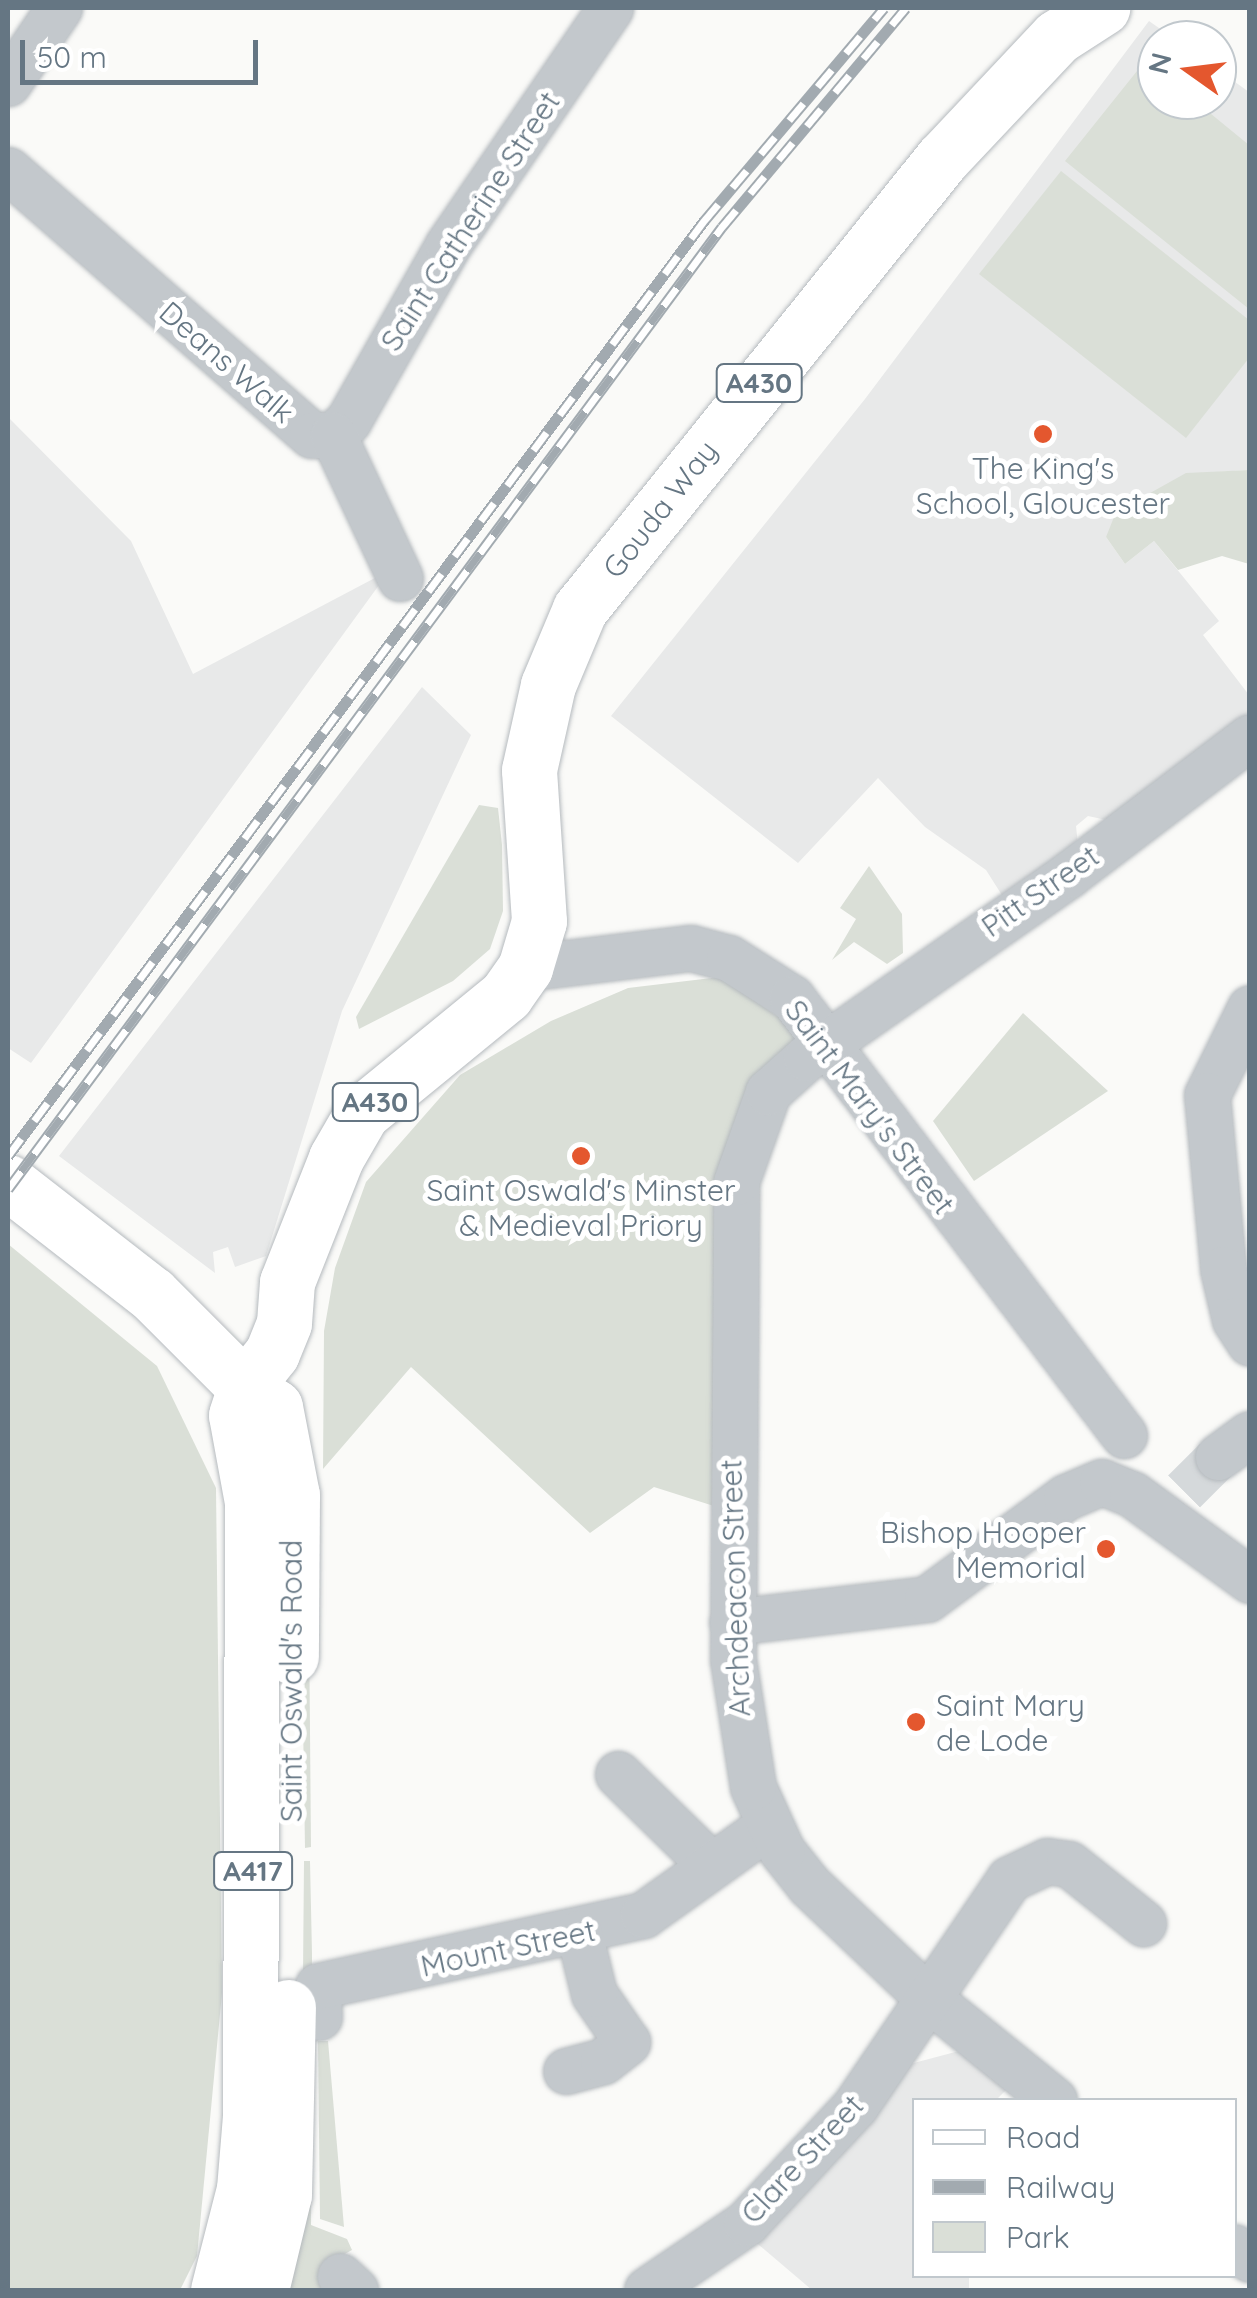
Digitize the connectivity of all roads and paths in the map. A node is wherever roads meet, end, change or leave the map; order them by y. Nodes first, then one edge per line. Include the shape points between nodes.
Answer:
1 (60, 8) edge
2 (610, 8) edge
3 (1102, 8) edge
4 (1063, 22) edge
5 (8, 83) edge
6 (8, 170) edge
7 (333, 434) junction
8 (400, 578) dead end
9 (1250, 736) edge
10 (524, 968) junction
11 (1250, 1008) edge
12 (827, 1040) junction
13 (8, 1182) edge
14 (1250, 1342) edge
15 (245, 1386) junction
16 (1124, 1435) dead end
17 (1250, 1580) edge
18 (732, 1622) junction
19 (618, 1774) dead end
20 (768, 1826) junction
21 (712, 1865) junction
22 (1143, 1923) dead end
23 (579, 1933) junction
24 (928, 1998) junction
25 (320, 2017) dead end
26 (566, 2071) dead end
27 (1052, 2098) edge
28 (218, 2290) edge
29 (261, 2290) edge
30 (647, 2290) edge

1 - 5 street
2 - 7 street, Saint Catherine Street via 448,245 348,421
3 - 4 main road, Gouda Way / A430
4 - 10 main road, Gouda Way / A430 via 942,159 580,609 548,685 529,770 539,921
6 - 7 street, Deans Walk via 312,435
7 - 8 street, Deans Walk
9 - 12 street, Pitt Street via 1068,874
10 - 12 street, Saint Mary's Street via 692,948 730,958 792,998
10 - 15 main road, A430 via 506,995 362,1113 336,1158 286,1282 278,1339
11 - 14 street via 1206,1094 1223,1270 1235,1320
12 - 16 street, Saint Mary's Street
12 - 18 street, Archdeacon Street via 768,1092 736,1182
13 - 15 main road, Saint Oswald's Road / A417 via 152,1294
15 - 28 main road, Saint Oswald's Road / A417 via 236,1415 252,1502 250,2116 244,2189
15 - 29 main road, Saint Oswald's Road / A417 via 275,1407 292,1494 289,2144
17 - 18 street via 1171,1502 1117,1485 1089,1484 927,1599
18 - 20 street, Archdeacon Street via 742,1748
19 - 21 street
20 - 21 street, Mount Street
20 - 24 street, Archdeacon Street via 808,1885
21 - 23 street, Mount Street via 643,1916
22 - 24 street, Clare Street via 1069,1864 1046,1861 1010,1879
23 - 25 street, Mount Street via 318,1986
23 - 26 street via 594,1994 627,2042 603,2060
24 - 27 street, Archdeacon Street
24 - 30 street, Clare Street via 855,2106 746,2223

